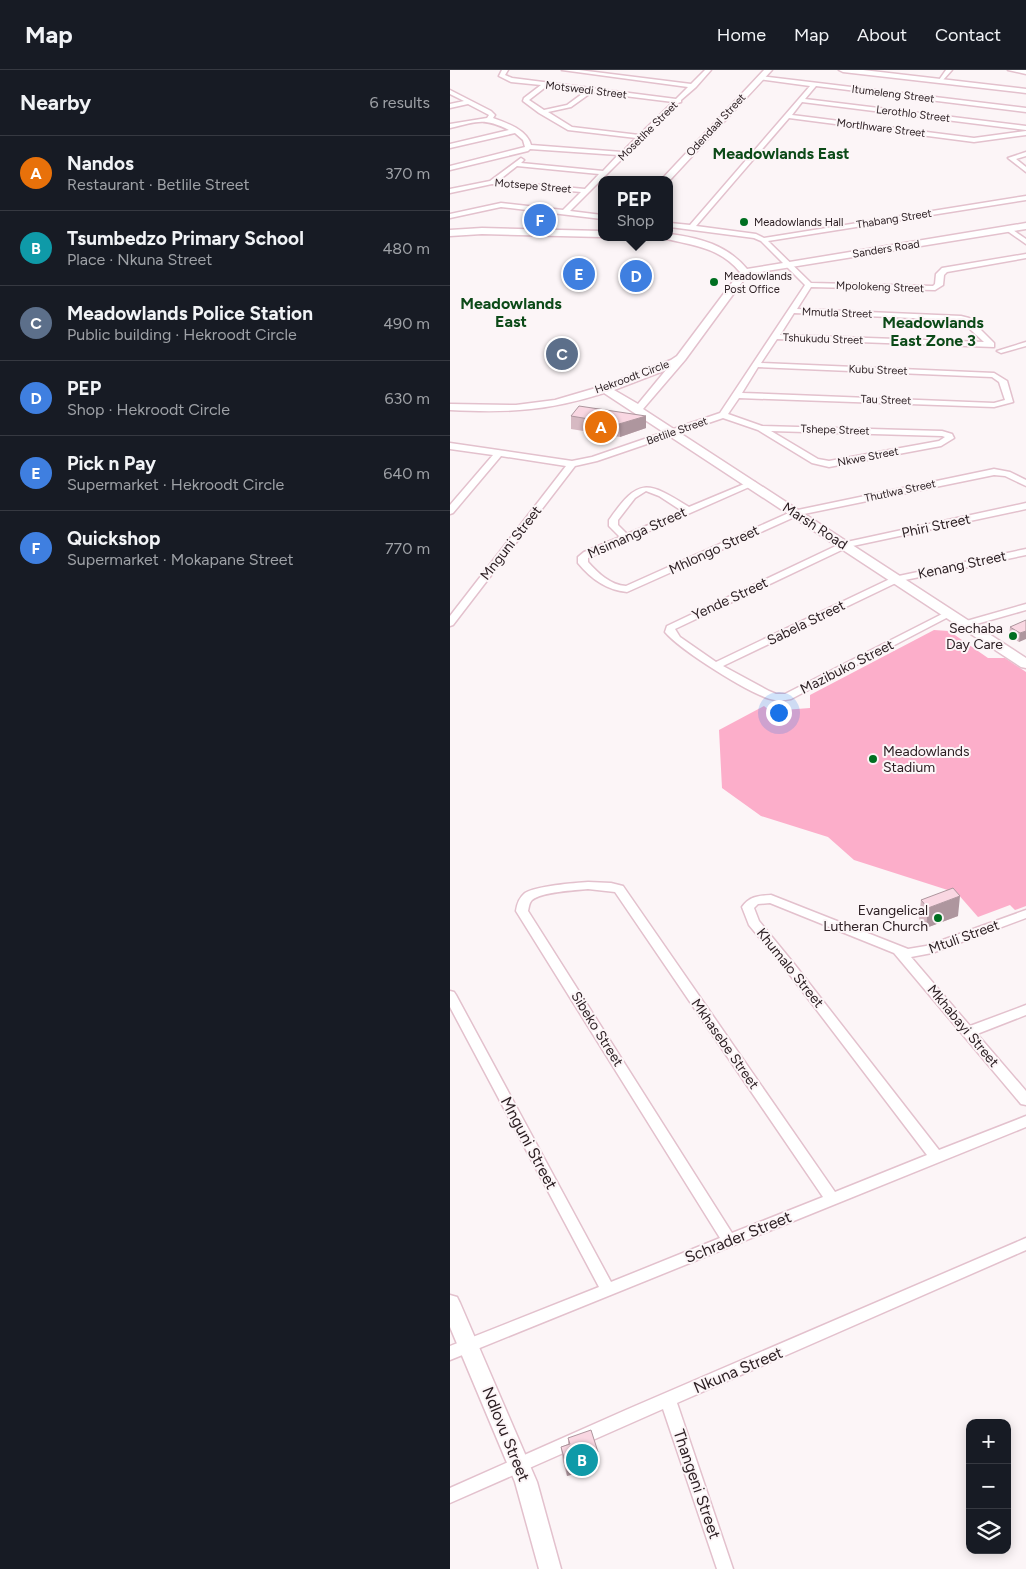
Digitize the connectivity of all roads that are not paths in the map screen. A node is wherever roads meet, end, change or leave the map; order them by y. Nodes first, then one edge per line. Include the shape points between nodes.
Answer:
1 (505, 70) edge
2 (565, 70) edge
3 (706, 70) edge
4 (768, 70) edge
5 (843, 70) edge
6 (868, 70) edge
7 (949, 70) edge
8 (1011, 70) edge
9 (1026, 72) edge
10 (760, 78) junction
11 (941, 78) junction
12 (814, 84) junction
13 (545, 85) junction
14 (694, 86) junction
15 (590, 90) junction
16 (1026, 90) edge
17 (450, 92) edge
18 (800, 100) junction
19 (678, 101) junction
20 (468, 102) junction
21 (450, 106) edge
22 (1026, 110) edge
23 (541, 112) junction
24 (787, 116) junction
25 (489, 119) junction
26 (450, 126) edge
27 (1026, 128) edge
28 (514, 131) junction
29 (1026, 133) edge
30 (642, 137) junction
31 (450, 146) edge
32 (528, 147) junction
33 (517, 152) junction
34 (624, 154) junction
35 (1026, 154) edge
36 (516, 164) junction
37 (450, 168) edge
38 (1026, 170) edge
39 (605, 173) junction
40 (602, 176) edge
41 (669, 176) edge
42 (598, 180) edge
43 (492, 182) junction
44 (450, 191) edge
45 (587, 192) junction
46 (1026, 198) edge
47 (565, 212) junction
48 (450, 216) edge
49 (598, 216) edge
50 (673, 225) edge
51 (1026, 226) edge
52 (692, 227) junction
53 (1008, 229) junction
54 (450, 233) edge
55 (598, 234) edge
56 (673, 238) edge
57 (763, 240) junction
58 (1026, 242) edge
59 (1026, 256) edge
60 (788, 265) junction
61 (745, 272) junction
62 (809, 285) junction
63 (792, 311) junction
64 (774, 337) junction
65 (1024, 344) edge
66 (997, 348) junction
67 (681, 358) junction
68 (756, 365) junction
69 (999, 376) joint
70 (604, 388) junction
71 (653, 392) junction
72 (735, 395) junction
73 (451, 408) edge
74 (635, 408) junction
75 (723, 415) junction
76 (648, 417) junction
77 (761, 428) junction
78 (674, 433) junction
79 (949, 436) joint
80 (450, 446) edge
81 (499, 453) junction
82 (572, 464) junction
83 (1026, 483) edge
84 (752, 484) junction
85 (1026, 506) edge
86 (687, 510) junction
87 (450, 511) edge
88 (796, 513) junction
89 (625, 537) junction
90 (845, 545) junction
91 (1026, 552) edge
92 (897, 579) junction
93 (633, 587) joint
94 (1026, 607) edge
95 (949, 614) junction
96 (450, 623) edge
97 (966, 624) junction
98 (1026, 664) edge
99 (716, 666) junction
100 (619, 889) joint
101 (1026, 914) edge
102 (900, 952) junction
103 (450, 995) edge
104 (1026, 1010) edge
105 (968, 1032) junction
106 (1026, 1100) edge
107 (1026, 1121) edge
108 (936, 1158) junction
109 (832, 1198) junction
110 (729, 1240) junction
111 (1026, 1244) edge
112 (608, 1290) junction
113 (450, 1303) edge
114 (469, 1345) junction
115 (450, 1353) edge
116 (668, 1400) junction
117 (520, 1465) junction
118 (450, 1496) edge
119 (550, 1569) edge
120 (725, 1569) edge

1 - 13 street, Motswedi Street via 502,76 506,79
2 - 14 street
3 - 14 street, Mosetlhe Street
4 - 10 street, Odendaal Street
5 - 16 street
6 - 11 street
7 - 11 street
8 - 9 street
10 - 12 street, Itumeleng Street
10 - 41 street, Odendaal Street
11 - 16 street
12 - 18 street
12 - 22 street, Itumeleng Street
13 - 15 street, Motswedi Street
13 - 23 street via 526,100
14 - 19 street, Mosetlhe Street
15 - 19 street, Motswedi Street
15 - 23 street via 569,106
17 - 20 street
18 - 24 street
18 - 27 street, Lerothlo Street
19 - 30 street, Mosetlhe Street
20 - 21 street
20 - 25 street via 491,114
23 - 30 street via 573,130
24 - 29 street, Mortlhware Street via 974,140
24 - 52 street
25 - 26 street
25 - 28 street
28 - 31 street
28 - 32 street via 523,136
30 - 34 street, Mosetlhe Street
32 - 33 street
32 - 34 street
33 - 36 street via 522,159
33 - 37 street
34 - 39 street, Mosetlhe Street
35 - 38 street via 1011,157
36 - 39 street, Motsepe Street
36 - 43 street
39 - 40 street, Mosetlhe Street
42 - 45 street, Mosetlhe Street
43 - 44 street, Motsepe Street
43 - 45 street, Motsepe Street
45 - 47 street, Mosetlhe Street
46 - 57 street, Thabang Street
47 - 48 street via 496,205
47 - 49 street
50 - 52 street
51 - 53 street, Sanders Road
52 - 57 street via 750,234
53 - 58 street
53 - 60 street, Sanders Road
54 - 55 street
56 - 61 street via 725,251
57 - 60 street
59 - 62 street, Mpolokeng Street via 945,270 935,288
60 - 61 street, Sanders Road
60 - 62 street
61 - 67 street, Hekroodt Circle
62 - 63 street, Betlile Street
63 - 64 street, Betlile Street
63 - 66 street, Mmutla Street via 958,318 966,320
64 - 66 street, Tshukudu Street
64 - 68 street, Betlile Street
65 - 66 street, Tshukudu Street
67 - 70 street, Hekroodt Circle
67 - 71 street
68 - 69 street, Kubu Street
68 - 72 street, Betlile Street
69 - 72 street, Tau Street via 1008,402 1002,404
70 - 73 street, Hekroodt Circle via 538,406
70 - 74 street, Marsh Road
71 - 74 street via 642,406
71 - 76 street
72 - 75 street, Betlile Street
74 - 76 street, Marsh Road
75 - 77 street, Tshepe Street
75 - 78 street, Betlile Street
76 - 78 street, Marsh Road
77 - 79 street, Tshepe Street
77 - 79 street, Nkwe Street via 815,461 829,464 941,443
78 - 82 street, Betlile Street
78 - 84 street, Marsh Road
80 - 81 street, Betlile Street
81 - 82 street, Betlile Street
81 - 87 street
82 - 96 street, Mnguni Street
83 - 88 street, Thutlwa Street via 1004,473 984,474
84 - 86 street, Msimanga Street
84 - 88 street, Marsh Road
85 - 90 street, Phiri Street
86 - 89 street, Msimanga Street
86 - 89 street via 654,490 637,491 613,520 614,526
88 - 90 street, Marsh Road
88 - 93 street, Mhlongo Street
89 - 93 street, Msimanga Street via 587,554 582,560 591,572 612,586
90 - 92 street, Marsh Road
90 - 99 street, Yende Street via 670,628 673,636
91 - 92 street, Kenang Street
92 - 95 street, Marsh Road
92 - 99 street, Sabela Street
94 - 97 street
95 - 97 street, Marsh Road
95 - 99 street, Mazibuko Street via 791,696 770,695
97 - 98 street, Marsh Road
100 - 109 street, Mkhasebe Street
100 - 110 street, Sibeko Street via 600,884 539,893 526,899 522,912
101 - 102 street, Mtuli Street via 928,950
102 - 105 street, Mkhabayi Street
102 - 108 street, Khumalo Street via 771,900 755,900 748,907 753,922
103 - 112 street, Mnguni Street
104 - 105 street
105 - 106 street, Mkhabayi Street
107 - 108 street, Schrader Street
108 - 109 street, Schrader Street
109 - 110 street, Schrader Street
110 - 112 street, Schrader Street
111 - 116 street, Nkuna Street
112 - 114 street, Schrader Street
113 - 114 street, Ndlovu Street
114 - 115 street, Schrader Street
114 - 117 street, Ndlovu Street
116 - 117 street, Nkuna Street
116 - 120 street, Thangeni Street
117 - 118 street, Nkuna Street
117 - 119 street, Ndlovu Street

